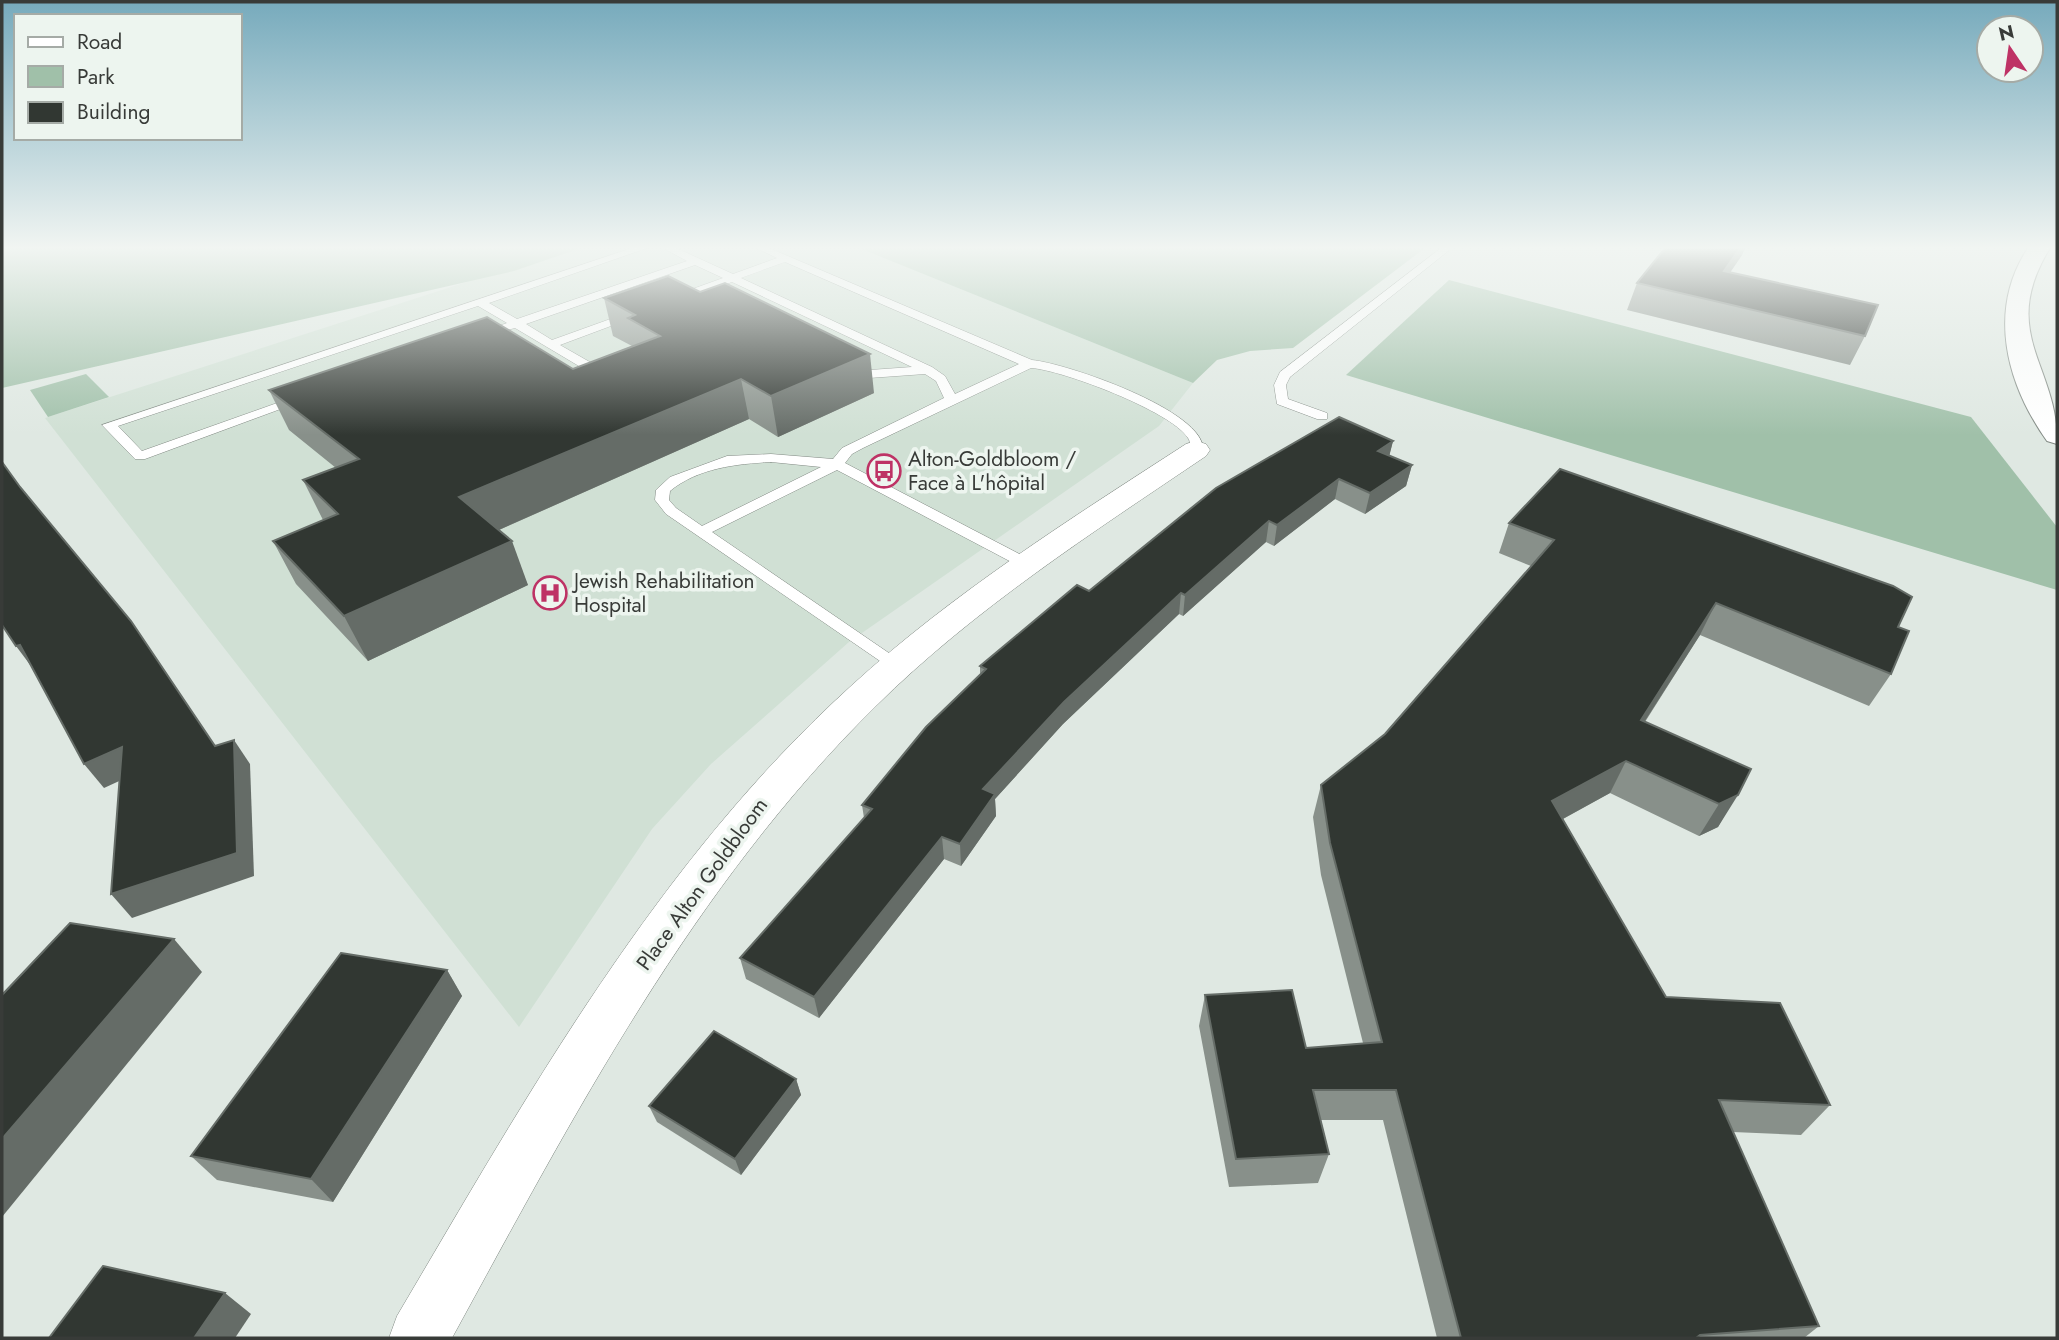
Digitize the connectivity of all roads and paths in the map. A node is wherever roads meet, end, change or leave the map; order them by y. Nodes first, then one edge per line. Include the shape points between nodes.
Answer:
1 (450, 311) edge
2 (495, 311) edge
3 (553, 311) edge
4 (642, 311) edge
5 (793, 311) edge
6 (905, 311) edge
7 (1367, 311) edge
8 (2019, 311) edge
9 (517, 323) junction
10 (465, 341) edge
11 (551, 344) junction
12 (835, 360) edge
13 (1030, 364) junction
14 (928, 370) junction
15 (598, 372) edge
16 (309, 396) edge
17 (951, 399) junction
18 (1322, 416) dead end
19 (2057, 435) edge
20 (1196, 450) joint
21 (837, 464) junction
22 (701, 532) junction
23 (1025, 564) junction
24 (896, 666) junction
25 (419, 1338) edge

1 - 16 lane via 109,425 140,456
2 - 9 lane
3 - 9 lane
4 - 11 lane
5 - 14 lane
6 - 13 lane
7 - 18 lane via 1284,375 1282,401
8 - 19 street via 2017,334 2028,377
9 - 10 lane
9 - 11 lane
11 - 15 lane
12 - 14 lane via 869,374
13 - 17 lane
13 - 20 lane via 1062,371 1152,406 1188,429 1195,437
14 - 17 lane via 941,379
17 - 21 lane via 858,444
20 - 23 street, Place Alton Goldbloom
21 - 22 lane
21 - 22 lane via 737,458 675,480 663,490 662,500
21 - 23 lane
22 - 24 lane
23 - 24 street, Place Alton Goldbloom
24 - 25 street, Place Alton Goldbloom via 772,790 679,910 574,1069

